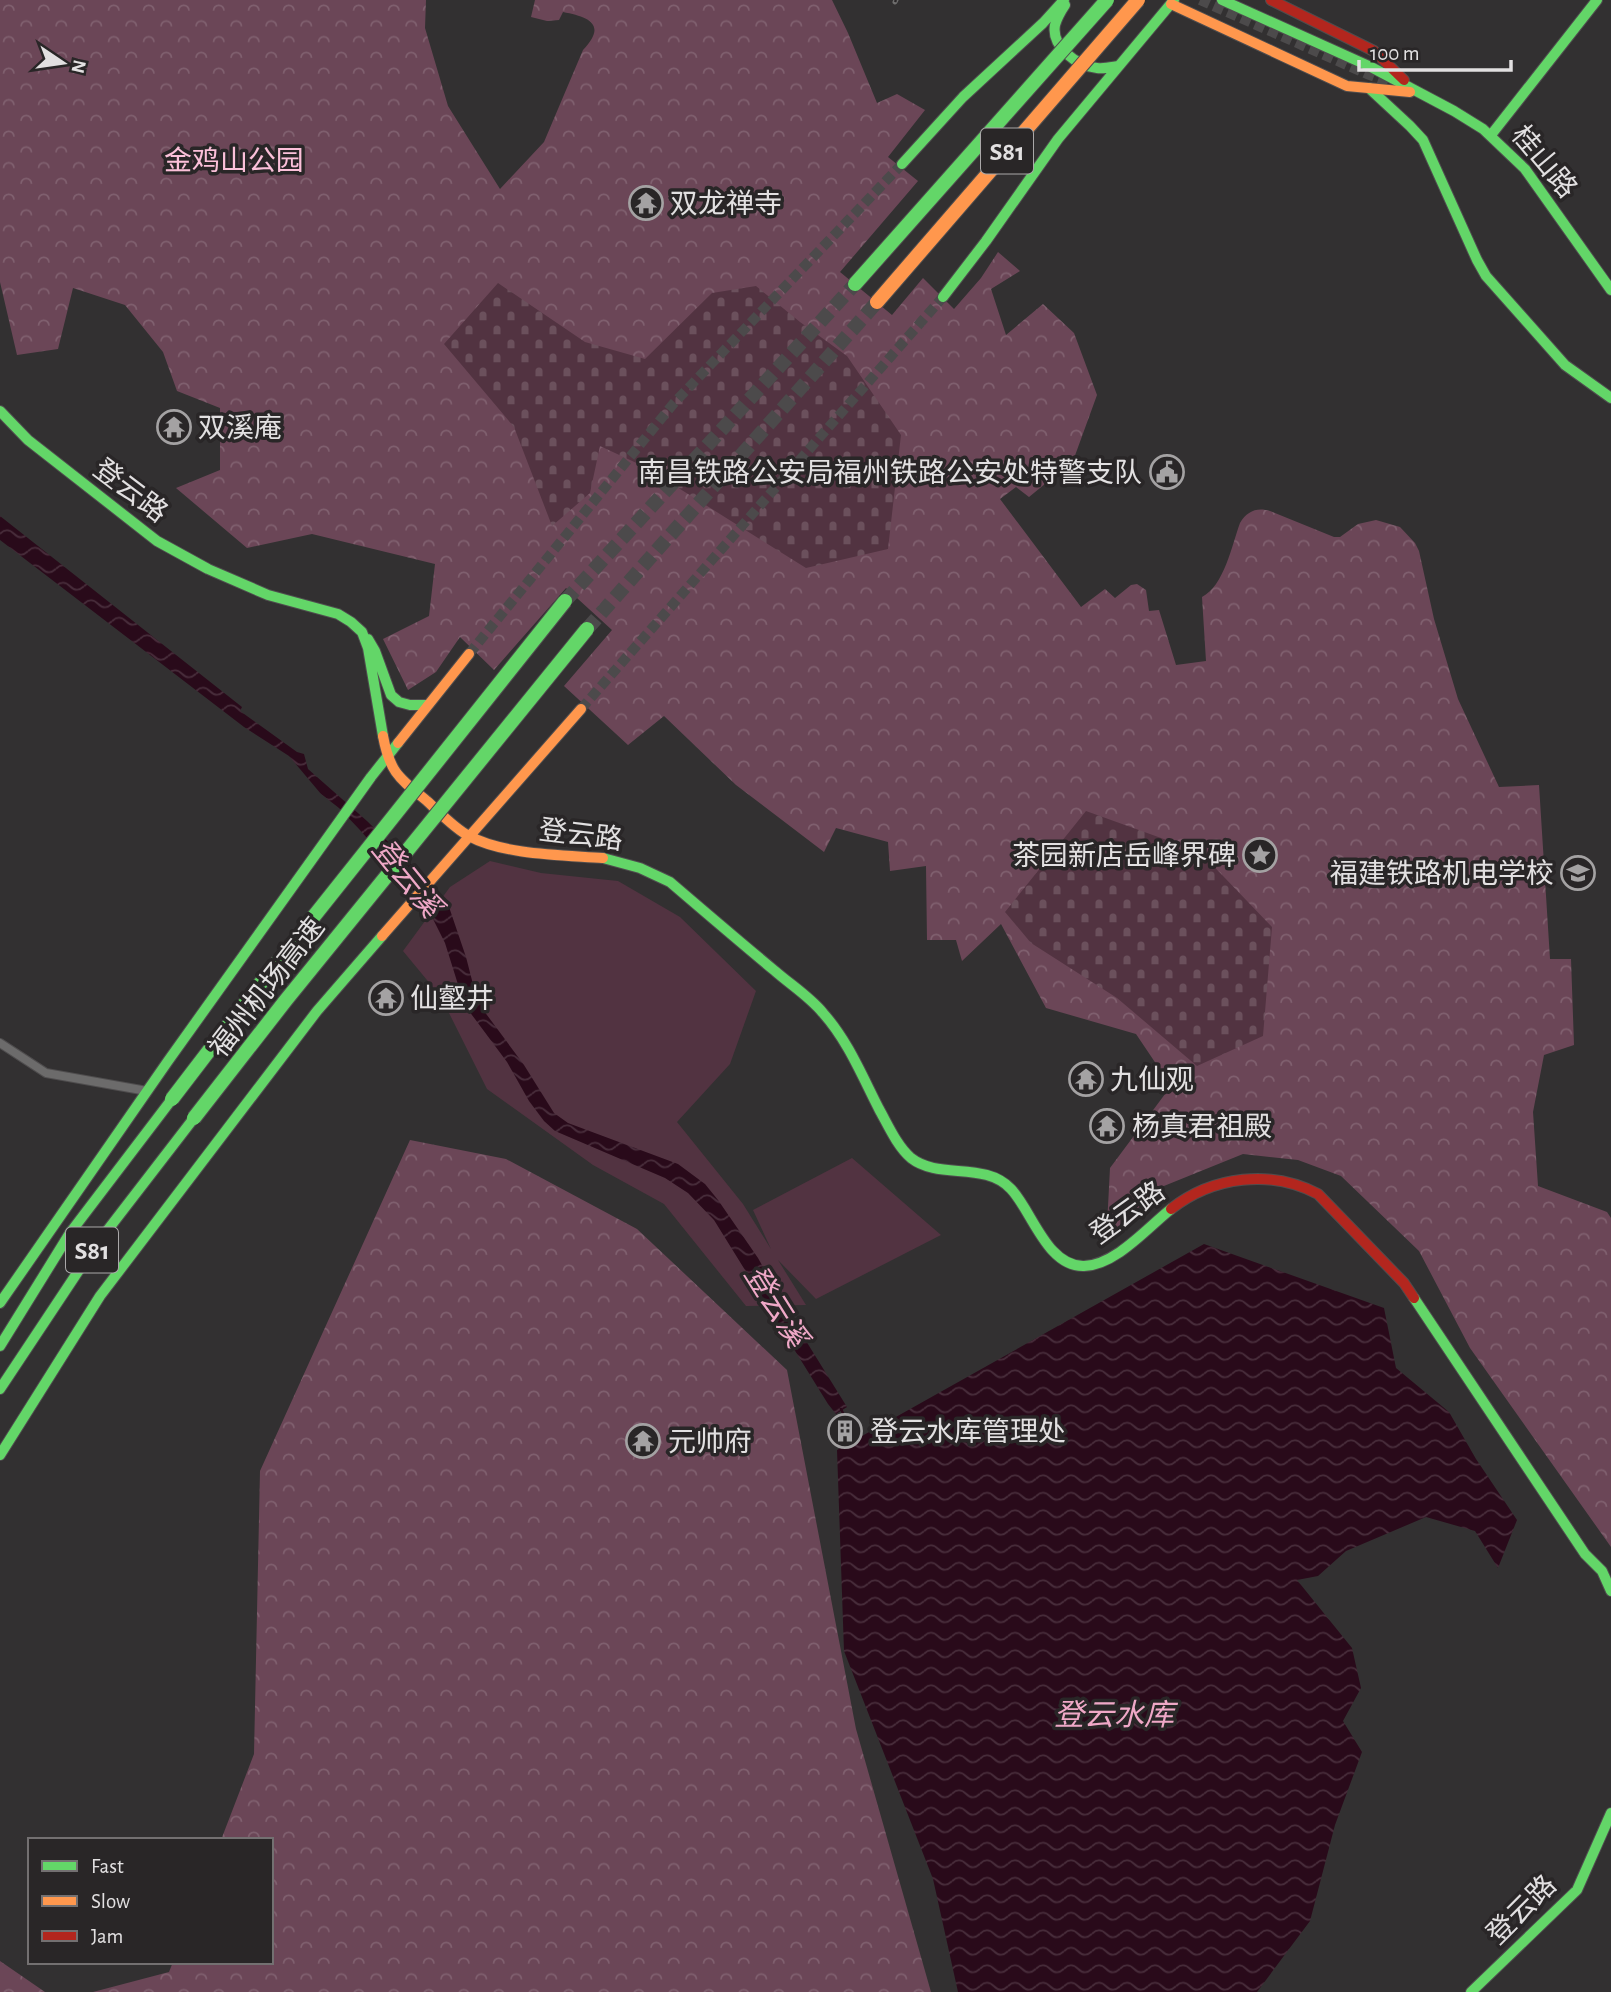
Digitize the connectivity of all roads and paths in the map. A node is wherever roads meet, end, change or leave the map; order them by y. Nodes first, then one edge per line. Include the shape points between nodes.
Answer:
1 (1066, 0) edge
2 (1107, 0) edge
3 (1138, 0) edge
4 (1222, 0) edge
5 (1270, 0) edge
6 (1597, 0) edge
7 (1173, 2) edge
8 (1119, 66) junction
9 (1369, 88) junction
10 (1416, 92) junction
11 (1491, 135) junction
12 (902, 164) tunnel mouth
13 (855, 284) tunnel mouth
14 (1611, 290) edge
15 (943, 297) tunnel mouth
16 (877, 302) tunnel mouth
17 (1611, 398) edge
18 (0, 411) edge
19 (565, 601) tunnel mouth
20 (587, 629) tunnel mouth
21 (362, 632) junction
22 (372, 644) junction
23 (469, 654) tunnel mouth
24 (427, 705) junction
25 (581, 709) tunnel mouth
26 (387, 756) junction
27 (468, 836) junction
28 (0, 1043) edge
29 (147, 1091) junction
30 (0, 1303) edge
31 (0, 1346) edge
32 (0, 1389) edge
33 (0, 1455) edge
34 (1611, 1591) edge
35 (1611, 1814) edge
36 (1471, 1992) edge

1 - 8 main road via 1057,20 1059,44 1088,66
1 - 12 main road via 963,97
2 - 13 main road, S81, bridge
3 - 16 main road, S81, bridge
4 - 10 main road, 桂山路
5 - 10 main road via 1374,51
6 - 11 main road
7 - 8 main road
7 - 9 main road via 1347,86
8 - 15 main road via 1058,139
9 - 10 main road
9 - 17 main road via 1423,140 1492,284 1565,365
10 - 11 main road, 桂山路
11 - 14 main road, 桂山路 via 1542,191
18 - 21 main road, 登云路 via 29,440 169,548 268,595 338,614
19 - 31 main road, 福州机场高速 / S81, bridge via 172,1099 71,1233
20 - 32 main road, 福州机场高速 / S81, bridge via 194,1118 93,1249
21 - 22 main road
21 - 26 main road, 登云路
22 - 24 main road via 395,701
22 - 26 main road via 387,724
23 - 24 main road
24 - 26 main road
25 - 27 main road
26 - 27 main road, 登云路 via 398,777
26 - 29 main road
27 - 33 main road via 317,1011 100,1296
27 - 34 main road, 登云路 via 530,853 606,858 640,867 670,882 822,1011 843,1039 910,1157 937,1168 980,1173 1001,1181 1052,1251 1067,1263 1086,1267 1104,1262 1180,1202 1218,1185 1256,1179 1311,1189 1404,1283 1585,1554 1602,1571
28 - 29 street via 46,1073
29 - 30 main road
35 - 36 main road, 登云路 via 1577,1890

